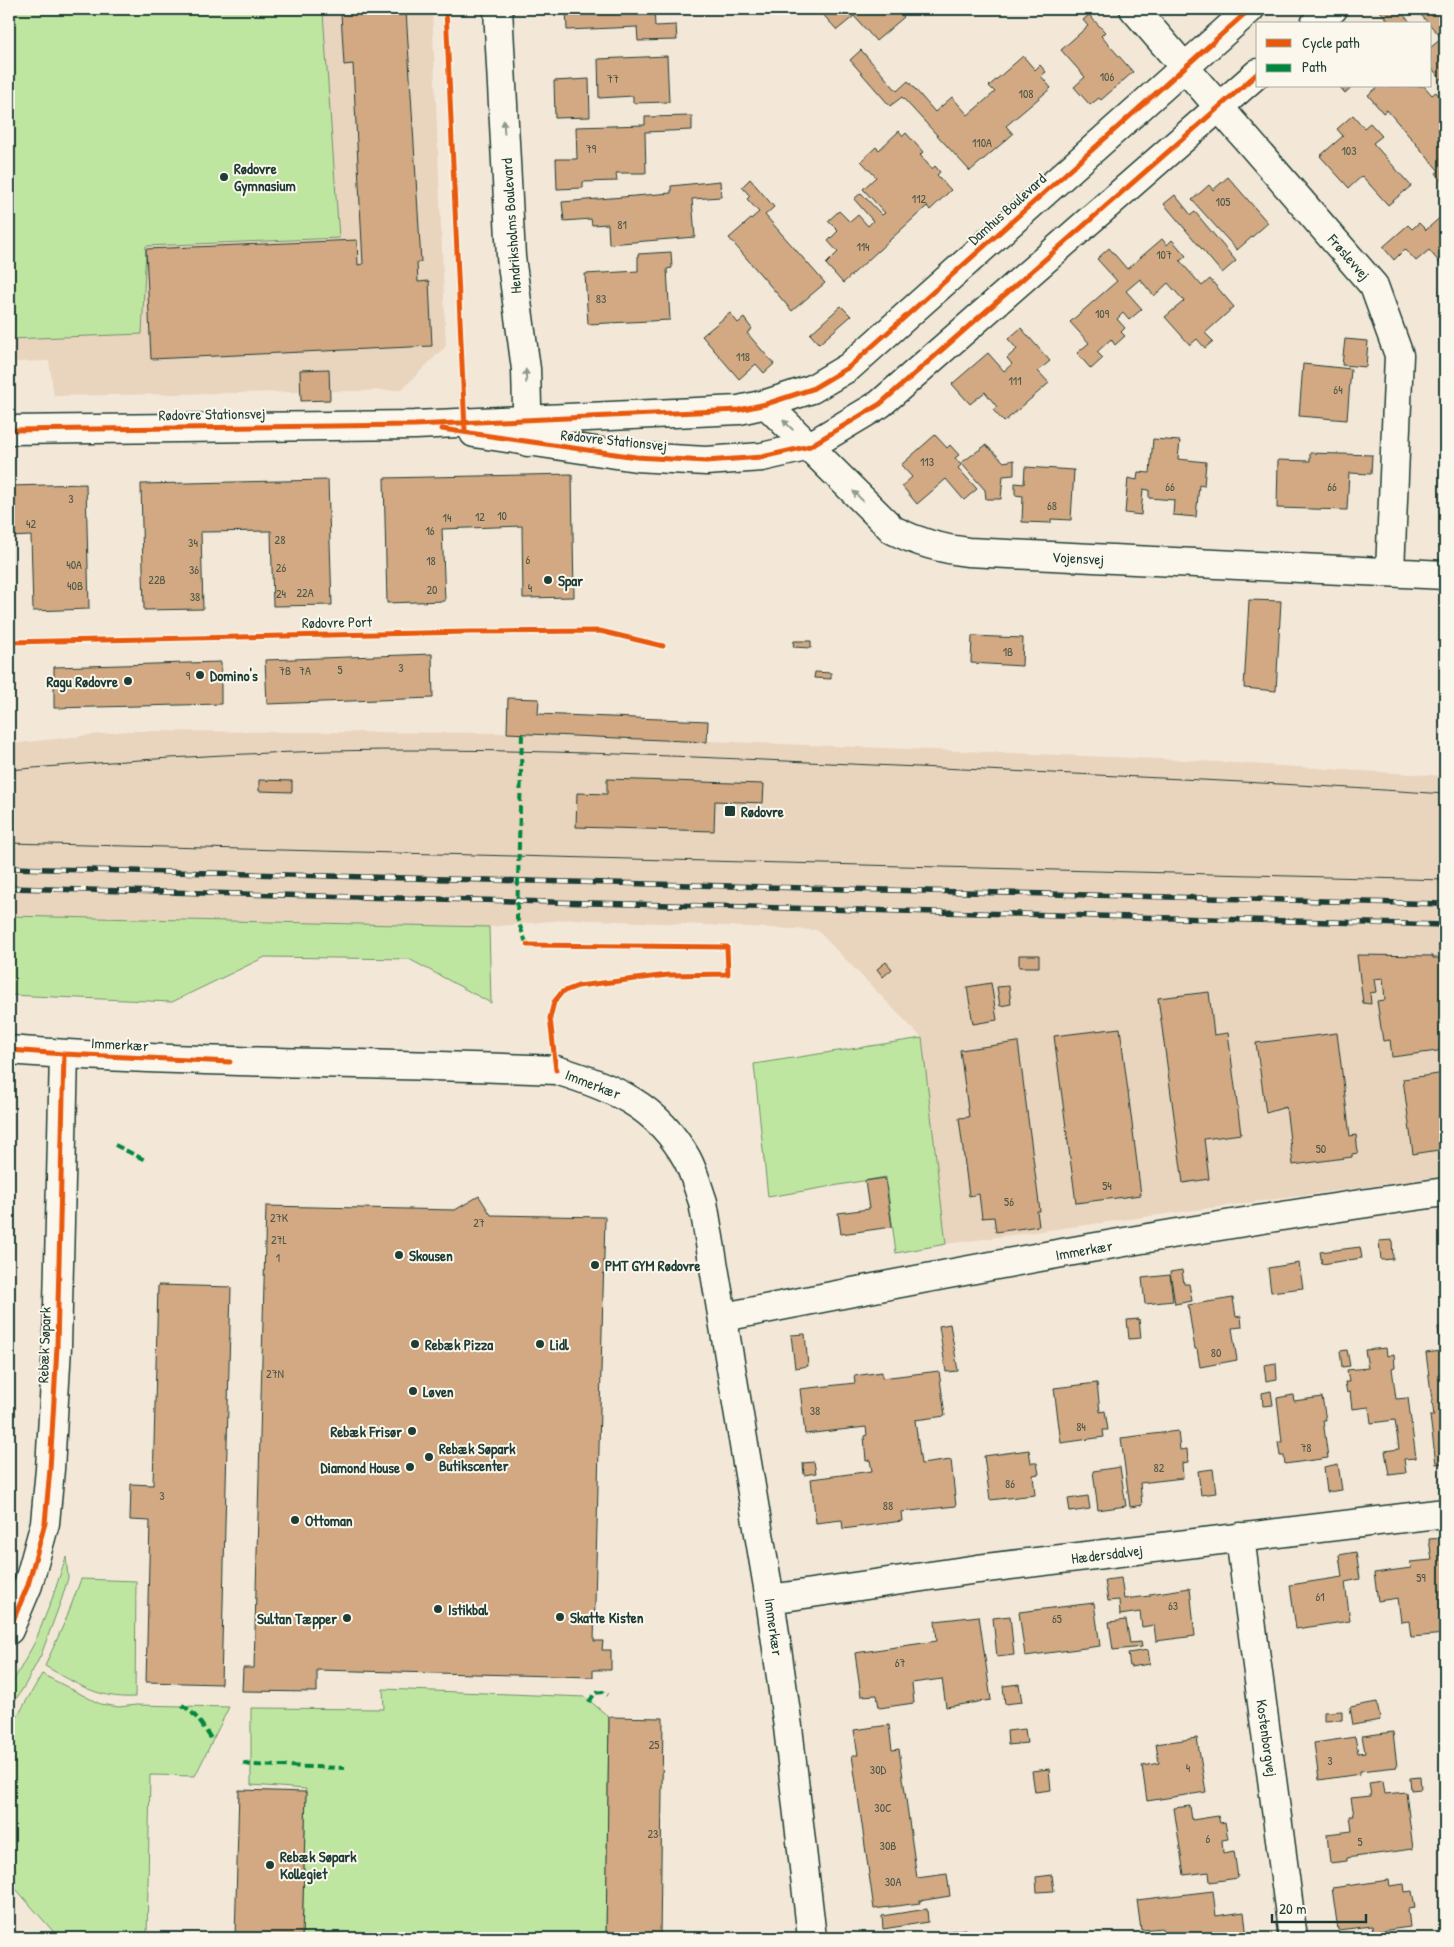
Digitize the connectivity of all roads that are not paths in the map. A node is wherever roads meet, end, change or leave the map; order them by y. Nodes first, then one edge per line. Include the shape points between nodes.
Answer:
1 (498, 9) edge
2 (1134, 9) edge
3 (1250, 9) edge
4 (1333, 9) edge
5 (1317, 22) edge
6 (1185, 66) junction
7 (1256, 75) edge
8 (1219, 106) junction
9 (766, 404) junction
10 (9, 430) edge
11 (528, 431) junction
12 (810, 446) junction
13 (1390, 572) junction
14 (1445, 575) edge
15 (9, 1050) edge
16 (64, 1054) junction
17 (1445, 1192) edge
18 (724, 1317) junction
19 (1445, 1513) edge
20 (1240, 1537) junction
21 (770, 1599) junction
22 (9, 1630) edge
23 (812, 1938) edge
24 (1293, 1938) edge

11 -> 1 street, Hendriksholms Boulevard via 526,368 511,257
2 - 6 street, Frøslevvej
3 - 6 street, Damhus Boulevard
4 - 5 street
6 - 8 street, Frøslevvej
6 - 9 street, Damhus Boulevard via 849,367 812,389
7 - 8 street
8 - 12 street via 880,404
8 - 13 street, Frøslevvej via 1374,286 1399,355
9 - 11 street, Rødovre Stationsvej via 739,410
12 -> 9 street, Vojensvej
10 - 11 street, Rødovre Stationsvej via 415,425
11 - 12 street, Rødovre Stationsvej via 636,457 706,461 762,457
13 -> 12 street, Vojensvej via 946,549 893,530
13 - 14 street, Vojensvej
15 - 16 street, Immerkær
16 - 18 street, Immerkær via 230,1062 556,1070 593,1082 632,1100 652,1116 665,1127 688,1160 703,1202
16 - 22 street, Rebæk Søpark via 57,1347 45,1523 28,1585
17 - 18 street, Immerkær via 1336,1207 948,1273
18 - 21 street, Immerkær
19 - 20 street, Hædersdalvej
20 - 21 street, Hædersdalvej via 978,1569
20 - 24 street, Kostenborgvej
21 - 23 street, Immerkær

